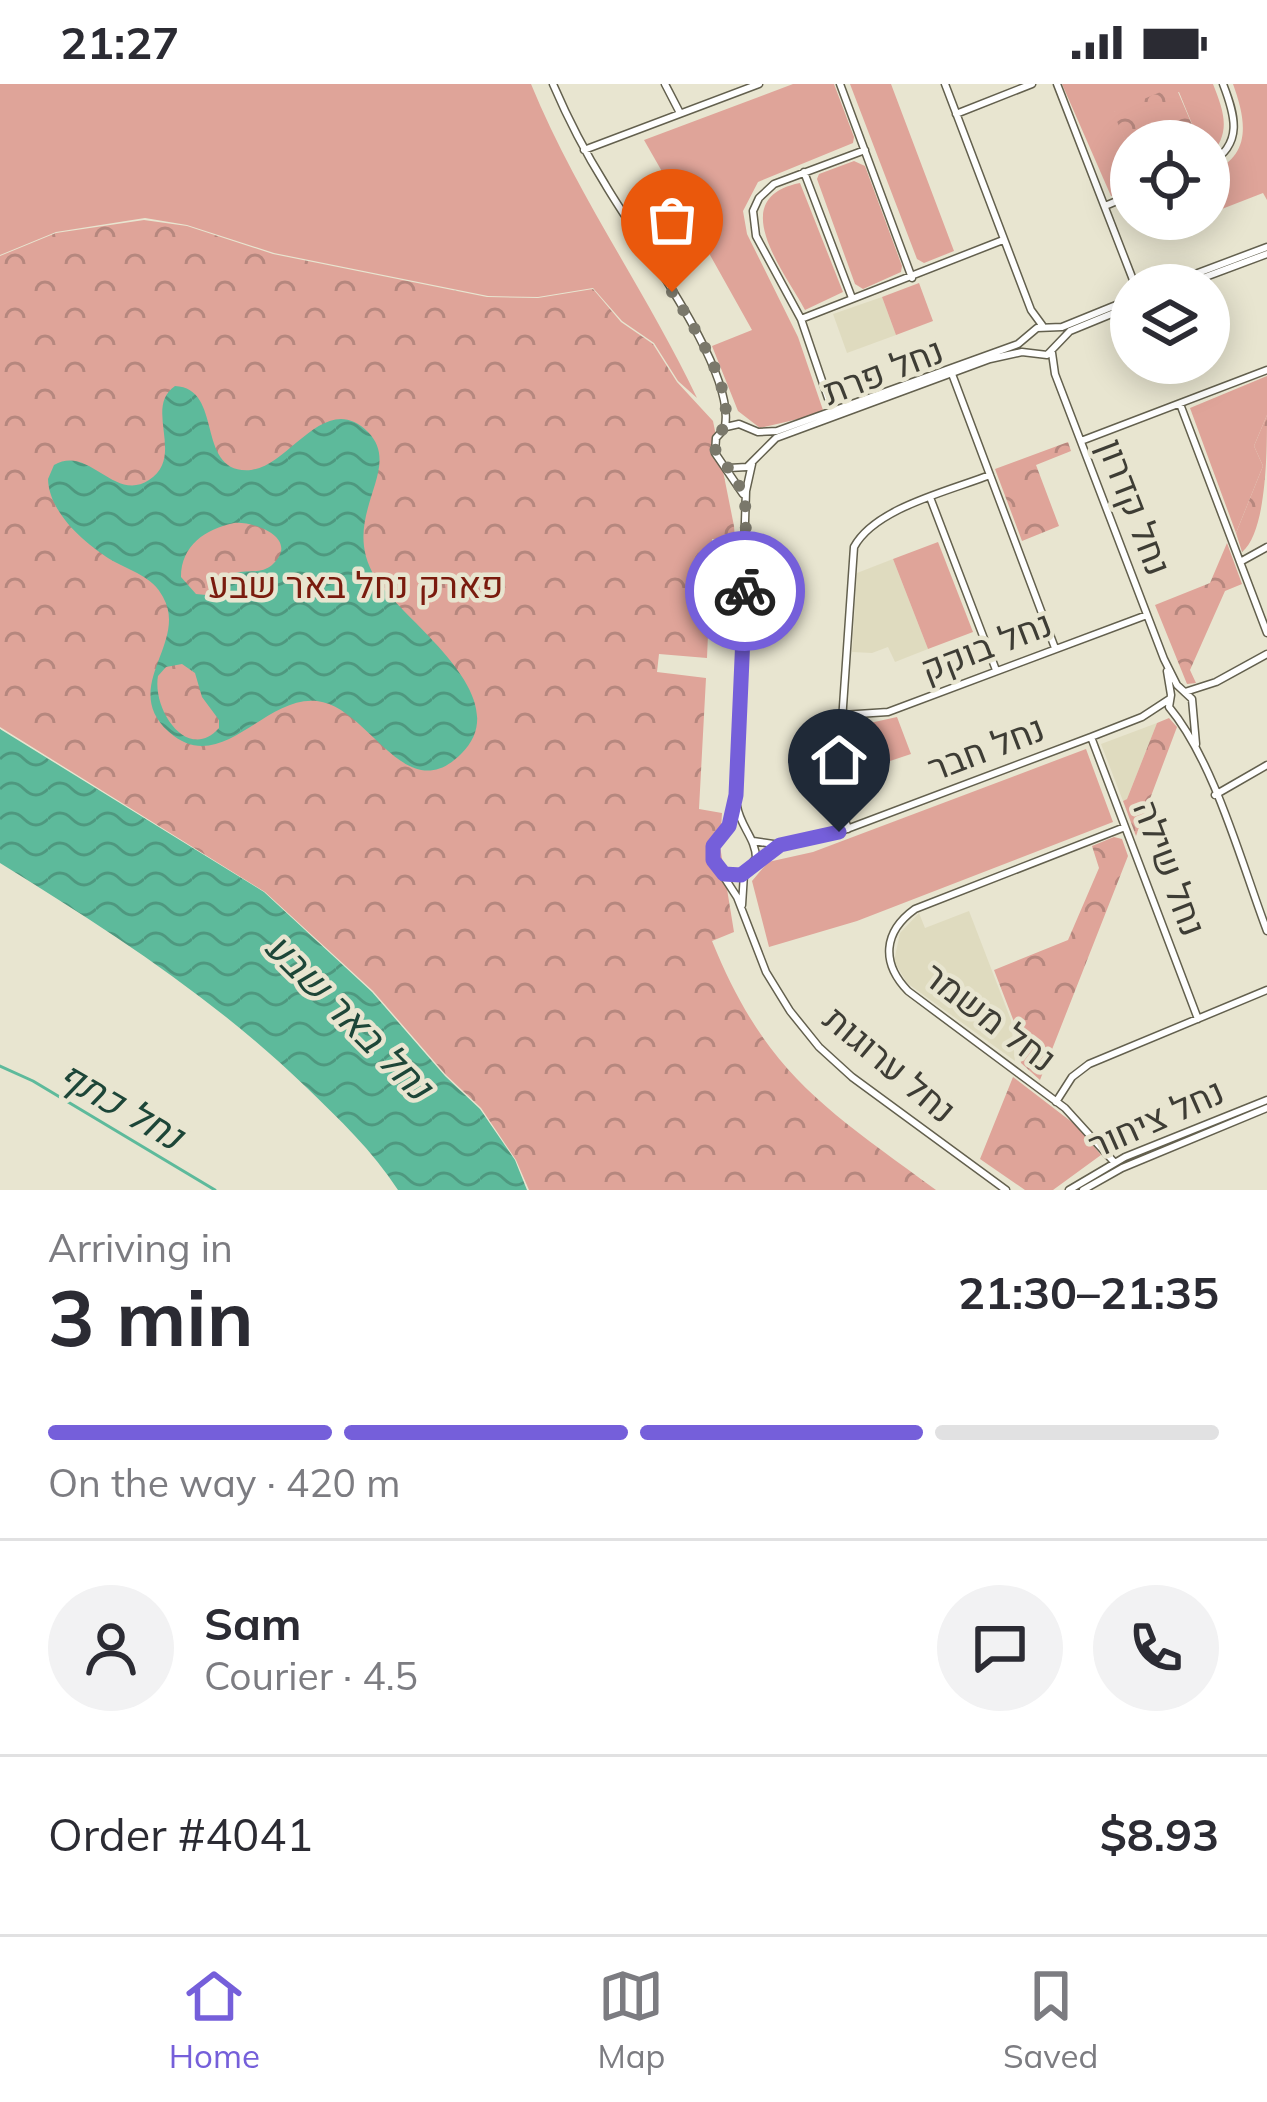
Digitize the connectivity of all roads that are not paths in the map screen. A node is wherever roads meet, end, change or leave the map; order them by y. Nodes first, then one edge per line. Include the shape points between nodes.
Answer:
1 (553, 84) edge
2 (664, 84) edge
3 (757, 84) edge
4 (840, 84) edge
5 (945, 84) edge
6 (1032, 84) edge
7 (1057, 84) edge
8 (1222, 84) edge
9 (680, 113) junction
10 (956, 114) junction
11 (1230, 142) edge
12 (584, 150) junction
13 (865, 150) junction
14 (805, 172) junction
15 (1110, 204) edge
16 (1105, 206) junction
17 (1003, 241) junction
18 (1267, 250) edge
19 (1128, 264) edge
20 (1227, 264) edge
21 (1230, 266) edge
22 (912, 278) junction
23 (852, 300) junction
24 (1110, 308) edge
25 (1031, 310) junction
26 (1110, 312) edge
27 (800, 319) junction
28 (1047, 328) junction
29 (1030, 334) junction
30 (1054, 348) junction
31 (1036, 354) junction
32 (1267, 370) edge
33 (952, 374) junction
34 (1055, 374) junction
35 (724, 400) junction
36 (1180, 404) junction
37 (833, 413) junction
38 (739, 424) junction
39 (723, 429) junction
40 (754, 431) junction
41 (1081, 441) junction
42 (759, 455) junction
43 (752, 464) junction
44 (726, 466) junction
45 (990, 475) junction
46 (930, 499) junction
47 (746, 509) junction
48 (1267, 547) edge
49 (1240, 562) junction
50 (1147, 615) junction
51 (1267, 633) edge
52 (1055, 648) junction
53 (1267, 654) edge
54 (1164, 659) junction
55 (996, 670) junction
56 (1216, 682) junction
57 (1184, 691) junction
58 (1170, 698) junction
59 (1191, 708) junction
60 (1176, 714) junction
61 (842, 716) junction
62 (1142, 717) junction
63 (1091, 737) junction
64 (1196, 744) junction
65 (1267, 765) edge
66 (736, 795) junction
67 (1215, 795) junction
68 (1125, 826) junction
69 (848, 829) junction
70 (724, 833) junction
71 (745, 834) junction
72 (753, 841) junction
73 (780, 845) junction
74 (755, 861) junction
75 (724, 874) junction
76 (744, 874) junction
77 (742, 909) junction
78 (1267, 931) edge
79 (1267, 990) edge
80 (1198, 1019) junction
81 (1056, 1102) junction
82 (1267, 1104) edge
83 (1114, 1162) junction
84 (1003, 1190) edge
85 (1069, 1190) edge
86 (1083, 1190) edge

1 - 12 street
2 - 9 street
3 - 9 street
4 - 13 street
5 - 10 street
6 - 10 street
7 - 16 street
8 - 11 street via 1235,118
9 - 12 street
10 - 17 street
12 - 35 street via 683,310
13 - 14 street
13 - 22 street
14 - 23 street
14 - 27 street via 769,187 752,220
15 - 16 street
16 - 19 street
17 - 22 street
17 - 25 street
18 - 20 street
18 - 21 street
22 - 23 street
23 - 27 street
24 - 28 street
25 - 28 street
25 - 29 street
26 - 30 street
27 - 37 street
28 - 29 street, נחל פרת
28 - 30 street, נחל קדרון
29 - 31 street
29 - 37 street, נחל פרת
30 - 31 street, נחל פרת
30 - 34 street, נחל קדרון
31 - 33 street, נחל פרת via 1008,354
31 - 34 street, נחל קדרון
32 - 36 street
33 - 42 street, נחל פרת via 776,438
33 - 45 street
34 - 41 street, נחל קדרון
35 - 38 street
35 - 39 street
36 - 41 street
36 - 49 street
37 - 40 street, נחל פרת
38 - 39 street
38 - 40 street
39 - 44 street via 715,449
40 - 42 street
41 - 50 street, נחל קדרון
42 - 43 street
43 - 44 street
43 - 47 street
44 - 47 street
45 - 46 street
45 - 52 street
46 - 55 street
46 - 61 street via 873,523 854,547
47 - 66 street
48 - 49 street
49 - 51 street
50 - 52 street, נחל בוקק
50 - 54 street, נחל קדרון
52 - 55 street, נחל בוקק
53 - 56 street
54 - 57 street, נחל קדרון
54 - 58 street, נחל קדרון
55 - 61 street, נחל בוקק via 883,713
56 - 57 street
56 - 59 street
57 - 58 street, נחל חבר
57 - 59 street, נחל קדרון
58 - 60 street, נחל קדרון
58 - 62 street, נחל חבר
59 - 60 street, נחל חבר
59 - 64 street
60 - 62 street, נחל חבר
60 - 64 street
61 - 69 street via 838,795
62 - 63 street, נחל חבר
63 - 68 street, נחל שילה
63 - 69 street, נחל חבר
64 - 67 street
65 - 67 street
66 - 70 street
66 - 71 street
67 - 78 street
68 - 80 street, נחל שילה
68 - 81 street, נחל משמר via 915,909 890,939 890,966 908,991
69 - 73 street, נחל חבר
70 - 71 street
70 - 75 street via 712,853
71 - 72 street
72 - 73 street, נחל חבר
72 - 74 street
73 - 74 street, נחל חבר
74 - 76 street
75 - 76 street
75 - 77 street, נחל ערוגות
76 - 77 street, נחל ערוגות
77 - 84 street, נחל ערוגות via 777,992 819,1047
79 - 80 street
80 - 81 street via 1083,1067
81 - 83 street, נחל משמר
82 - 83 street, נחל ציחור
82 - 86 street, נחל ציחור
83 - 85 street, נחל ציחור

